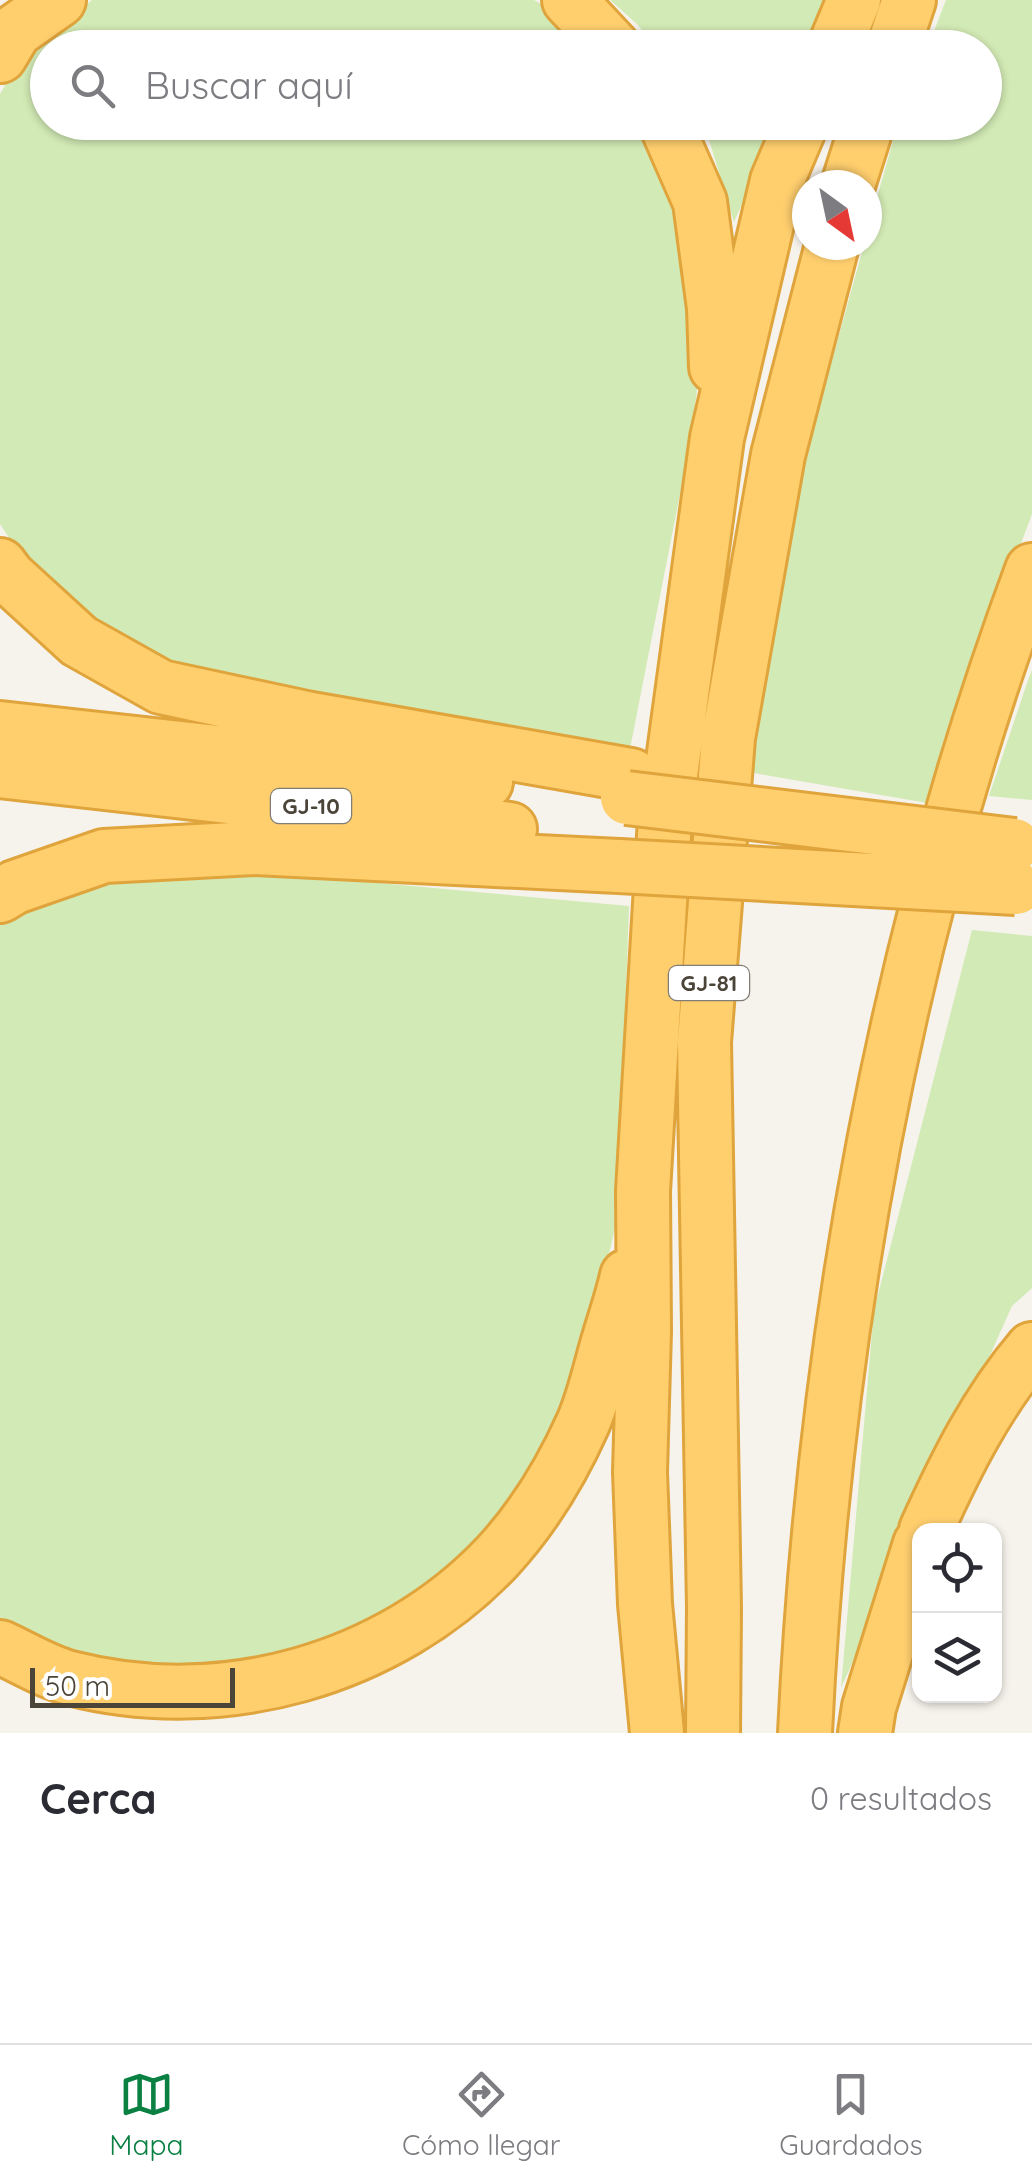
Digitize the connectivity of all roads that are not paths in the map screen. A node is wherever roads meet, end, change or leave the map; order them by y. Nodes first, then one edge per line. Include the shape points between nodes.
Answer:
1 (59, 0) edge
2 (570, 0) edge
3 (854, 0) edge
4 (909, 0) edge
5 (598, 30) edge
6 (842, 30) edge
7 (899, 30) edge
8 (0, 56) edge
9 (673, 140) edge
10 (794, 140) edge
11 (862, 140) edge
12 (853, 170) edge
13 (828, 260) edge
14 (717, 438) junction
15 (0, 565) edge
16 (1032, 570) edge
17 (0, 728) edge
18 (0, 771) edge
19 (625, 820) junction
20 (1024, 867) edge
21 (0, 896) edge
22 (642, 1191) junction
23 (1032, 1349) edge
24 (929, 1523) edge
25 (912, 1570) edge
26 (0, 1647) edge
27 (657, 1733) edge
28 (713, 1733) edge
29 (805, 1733) edge
30 (865, 1733) edge

1 - 8 highway via 15,31
2 - 5 highway
3 - 6 highway
4 - 7 highway
9 - 14 highway via 700,202 714,308
10 - 14 highway via 777,181
11 - 12 highway
13 - 28 highway, GJ-81 via 778,455 728,738 704,1042
14 - 22 highway via 665,819
15 - 19 highway via 79,641 161,688 306,718
16 - 29 highway via 954,799 897,1028 847,1294
17 - 19 highway, GJ-10
18 - 19 highway, GJ-10
19 - 20 highway, bridge
19 - 20 highway, bridge via 916,832
19 - 21 highway via 104,856
22 - 26 highway via 625,1286 584,1420 547,1491 497,1557 432,1613 306,1676 218,1691 68,1678
22 - 27 highway via 640,1472
23 - 24 highway via 1002,1385
25 - 30 highway

